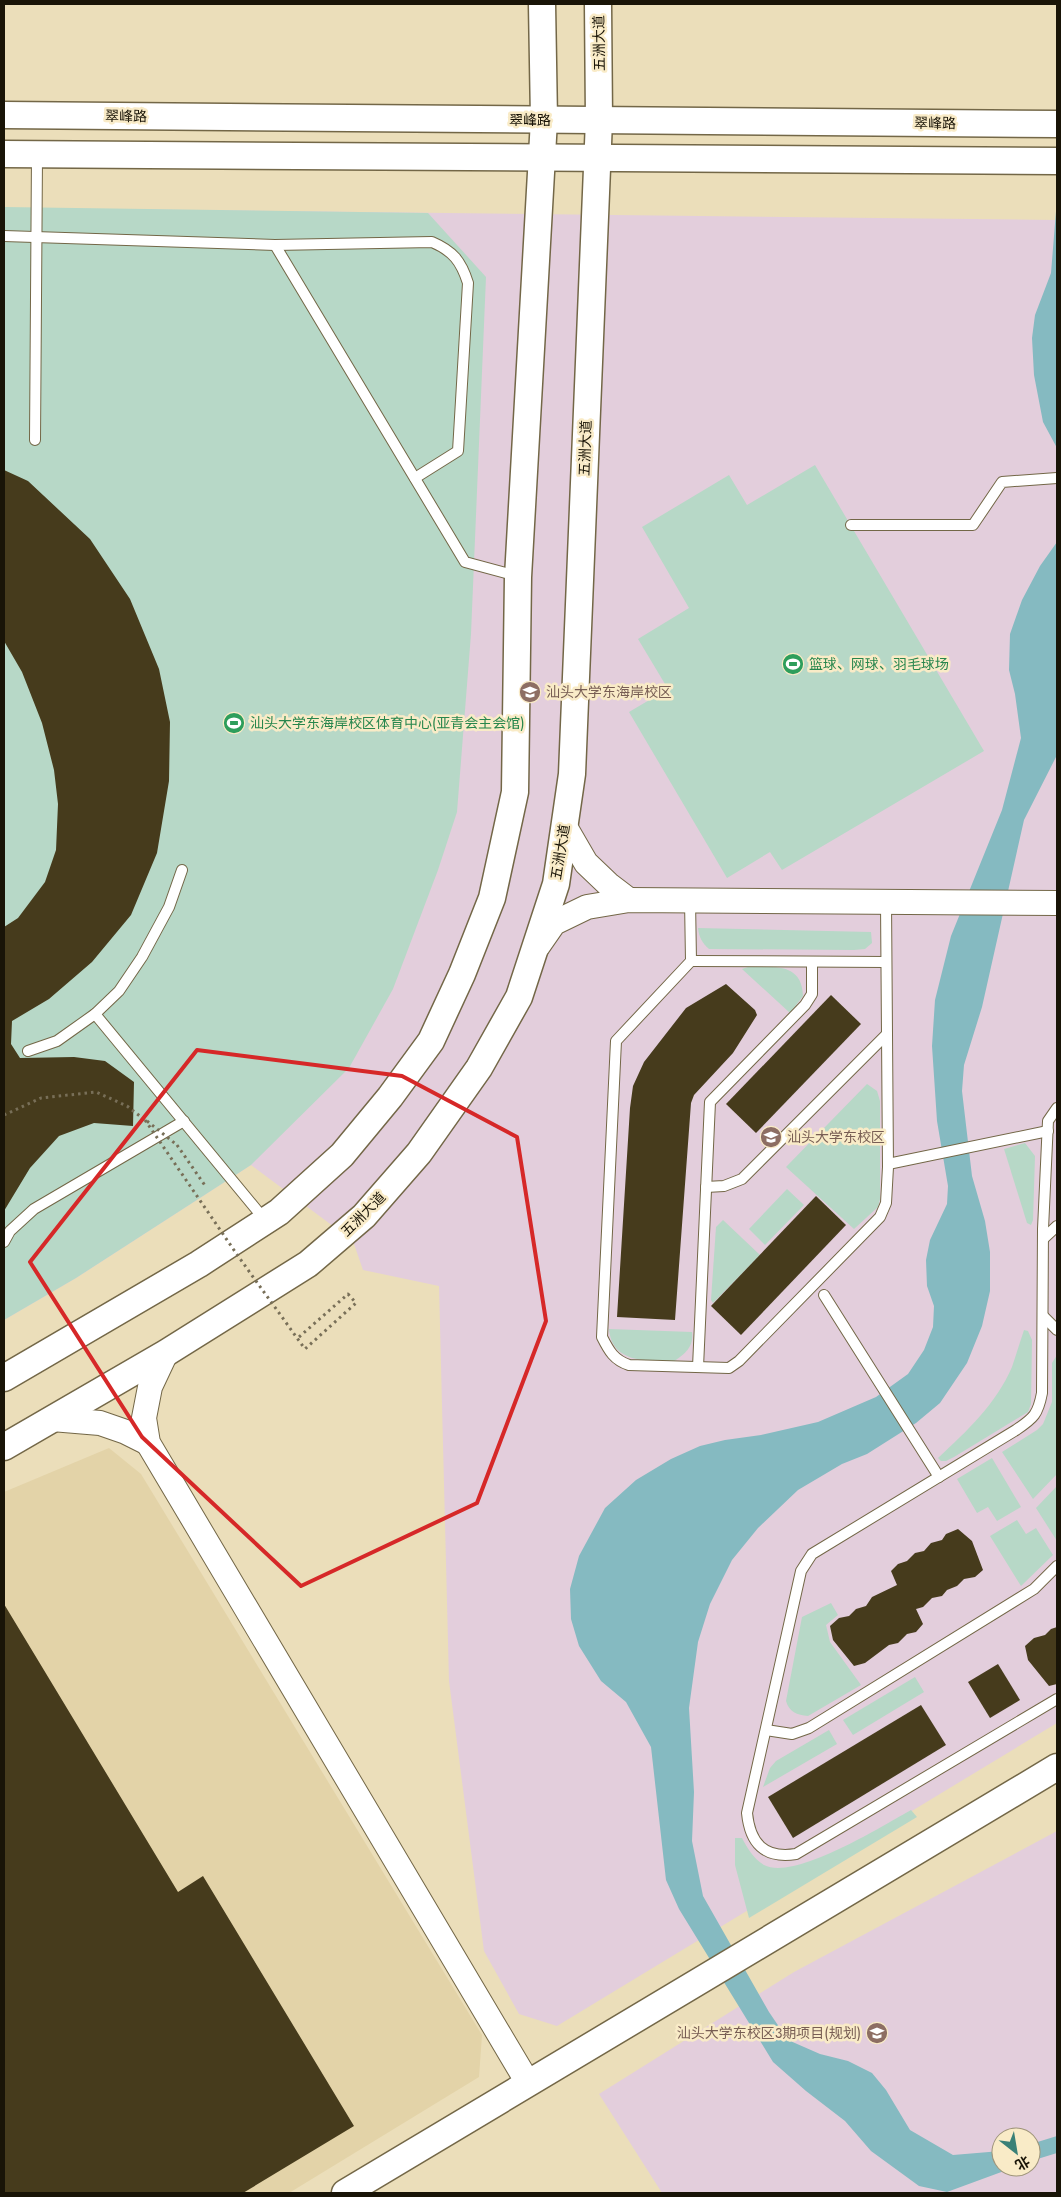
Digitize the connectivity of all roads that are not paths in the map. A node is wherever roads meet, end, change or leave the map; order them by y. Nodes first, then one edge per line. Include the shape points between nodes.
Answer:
1 (542, 4) edge
2 (598, 4) edge
3 (4, 115) edge
4 (544, 120) junction
5 (599, 120) junction
6 (1057, 124) edge
7 (4, 154) edge
8 (37, 155) junction
9 (542, 158) junction
10 (596, 158) junction
11 (1057, 161) edge
12 (4, 236) edge
13 (38, 236) junction
14 (275, 245) junction
15 (35, 440) dead end
16 (415, 478) junction
17 (1057, 478) edge
18 (851, 525) dead end
19 (518, 577) junction
20 (564, 825) junction
21 (182, 870) dead end
22 (629, 900) junction
23 (690, 900) junction
24 (886, 902) junction
25 (1057, 903) edge
26 (533, 955) junction
27 (691, 961) junction
28 (812, 962) junction
29 (886, 962) junction
30 (95, 1014) junction
31 (887, 1034) junction
32 (28, 1051) dead end
33 (1057, 1108) edge
34 (184, 1121) junction
35 (1048, 1131) junction
36 (888, 1164) junction
37 (706, 1187) junction
38 (266, 1221) junction
39 (1057, 1226) edge
40 (1043, 1239) junction
41 (4, 1242) edge
42 (824, 1295) dead end
43 (1043, 1316) junction
44 (1057, 1330) edge
45 (166, 1353) junction
46 (698, 1367) junction
47 (4, 1378) edge
48 (52, 1419) junction
49 (148, 1443) junction
50 (4, 1446) edge
51 (938, 1477) junction
52 (1057, 1566) edge
53 (1057, 1699) edge
54 (766, 1730) junction
55 (1057, 1767) edge
56 (528, 2083) junction
57 (345, 2193) edge

1 - 4 main road
2 - 5 main road, 五洲大道
3 - 4 main road, 翠峰路
4 - 5 main road, 翠峰路
4 - 9 main road
5 - 6 main road, 翠峰路
5 - 10 main road, 五洲大道
7 - 8 main road
8 - 9 main road
8 - 13 lane
9 - 10 main road
9 - 19 main road
10 - 11 main road
10 - 20 main road, 五洲大道 via 572,774
12 - 13 lane
13 - 14 lane
13 - 15 lane
14 - 16 lane
14 - 16 lane via 432,242 446,248 457,259 468,283 458,451
16 - 19 lane via 465,562
17 - 18 lane via 1002,482 973,525
19 - 38 main road via 515,792 492,898 431,1041 342,1155
20 - 22 street via 586,863
20 - 26 main road, 五洲大道 via 556,884
21 - 30 lane via 169,907 142,957 119,991
22 - 23 street
22 - 26 street via 587,906 554,923
23 - 24 street
23 - 27 lane
24 - 25 street
24 - 29 lane
26 - 45 main road, 五洲大道 via 519,997 479,1068 419,1153 364,1216 308,1264
27 - 28 lane
27 - 46 lane via 616,1041 602,1337 609,1352 618,1361 629,1365
28 - 29 lane
28 - 37 lane via 812,994 804,1005 710,1102
29 - 31 lane
30 - 32 lane via 57,1041
30 - 34 lane
31 - 36 lane
31 - 37 lane via 742,1180
33 - 35 lane via 1048,1121
34 - 38 lane
34 - 41 lane via 34,1209 10,1231
35 - 36 lane
35 - 40 lane
36 - 46 lane via 886,1203 880,1217 739,1361 730,1368
37 - 46 lane
38 - 47 main road
39 - 40 lane
40 - 43 lane
42 - 51 lane
43 - 44 lane
43 - 51 lane via 1042,1393 1034,1418
45 - 48 main road, 五洲大道
45 - 49 street via 150,1387 144,1418
48 - 49 street via 100,1423
48 - 50 main road, 五洲大道
49 - 56 street
51 - 54 lane via 812,1554 801,1571
52 - 54 lane via 1034,1589 809,1728 792,1734
53 - 54 lane via 796,1854 776,1854 760,1846 748,1828 747,1813
55 - 56 main road
56 - 57 main road

